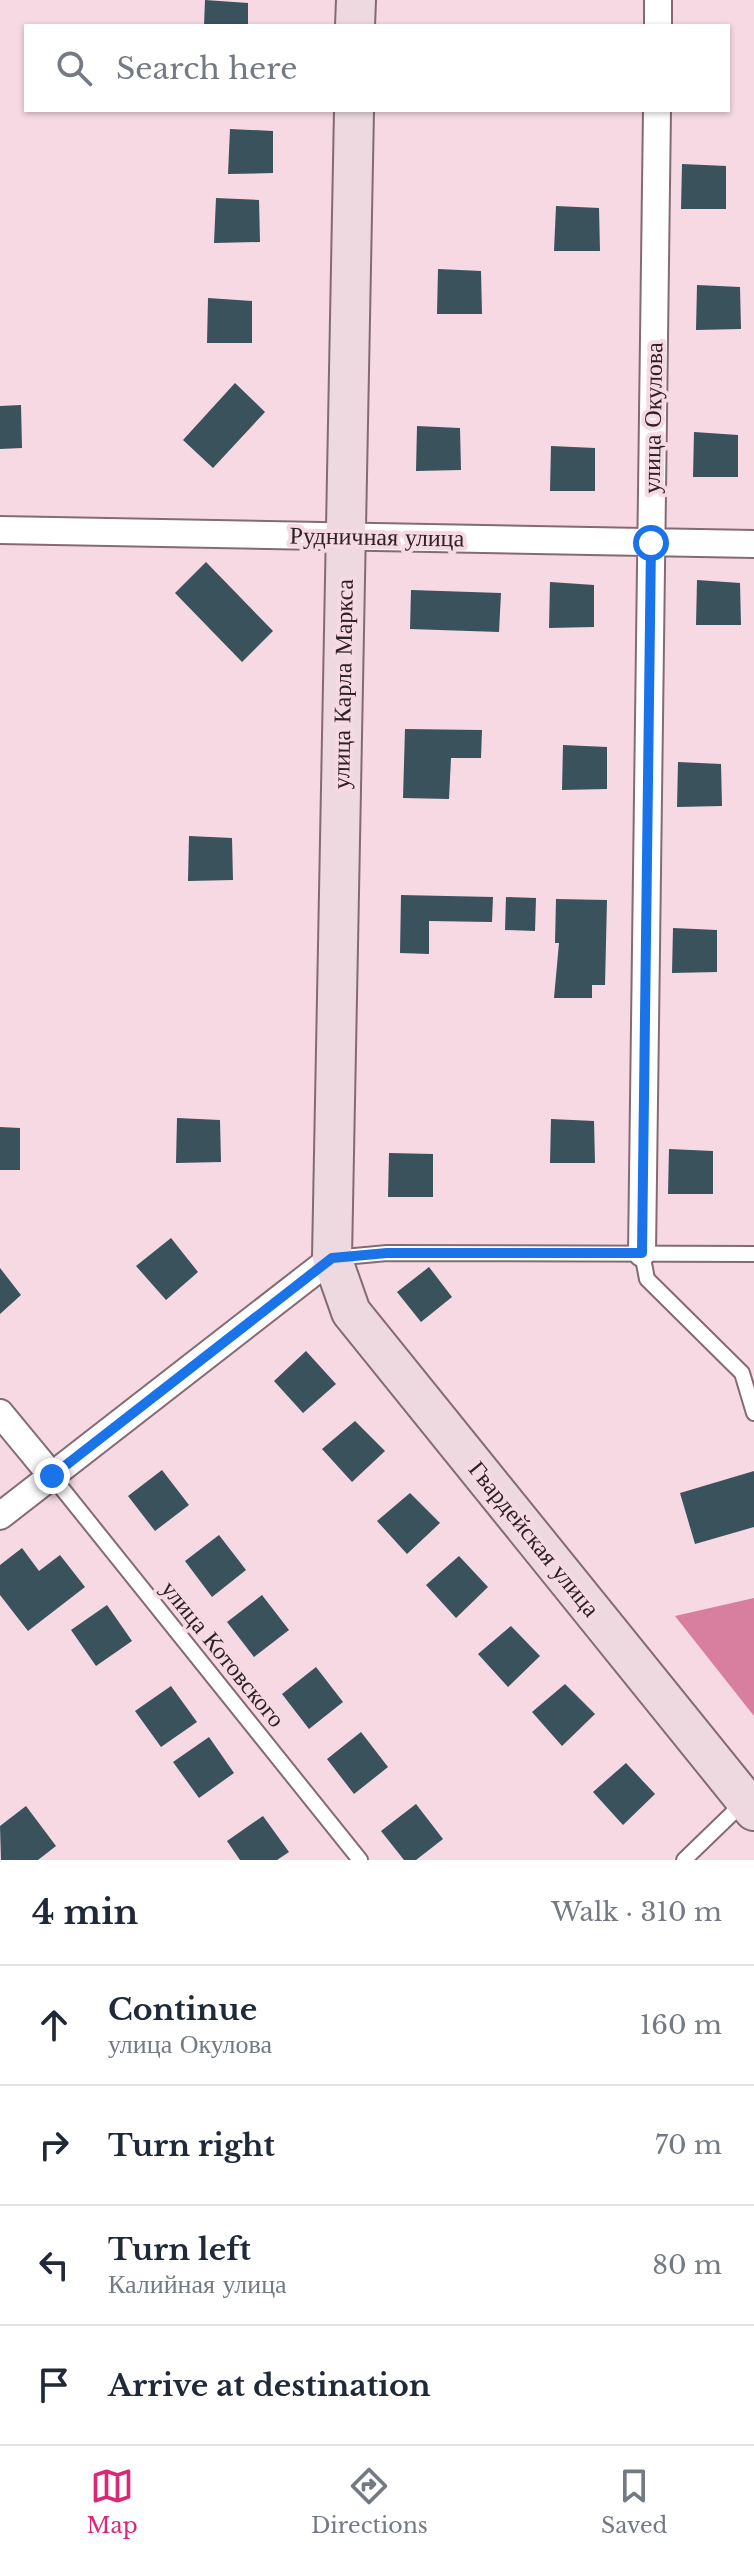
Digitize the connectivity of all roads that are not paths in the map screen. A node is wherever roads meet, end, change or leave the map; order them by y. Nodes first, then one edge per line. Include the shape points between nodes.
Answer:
1 (356, 0) edge
2 (658, 0) edge
3 (355, 24) edge
4 (658, 24) edge
5 (354, 112) edge
6 (657, 112) edge
7 (0, 530) edge
8 (346, 537) junction
9 (651, 543) junction
10 (754, 544) edge
11 (642, 1253) junction
12 (754, 1254) edge
13 (332, 1258) junction
14 (0, 1413) edge
15 (754, 1413) edge
16 (52, 1476) junction
17 (0, 1516) edge
18 (750, 1806) edge
19 (360, 1860) edge
20 (684, 1860) edge

1 - 3 main road
2 - 4 street
5 - 8 main road, улица Карла Маркса
6 - 9 street, улица Окулова
7 - 8 street, Рудничная улица
8 - 9 street, Рудничная улица
8 - 13 main road, улица Карла Маркса
9 - 10 street, Рудничная улица
9 - 11 street, улица Окулова
11 - 12 lane
11 - 13 lane via 387,1253
11 - 15 lane via 647,1279 742,1373
13 - 16 street
13 - 18 main road, Гвардейская улица via 351,1312
14 - 16 street
16 - 17 street
16 - 19 lane, улица Котовского
18 - 20 lane

